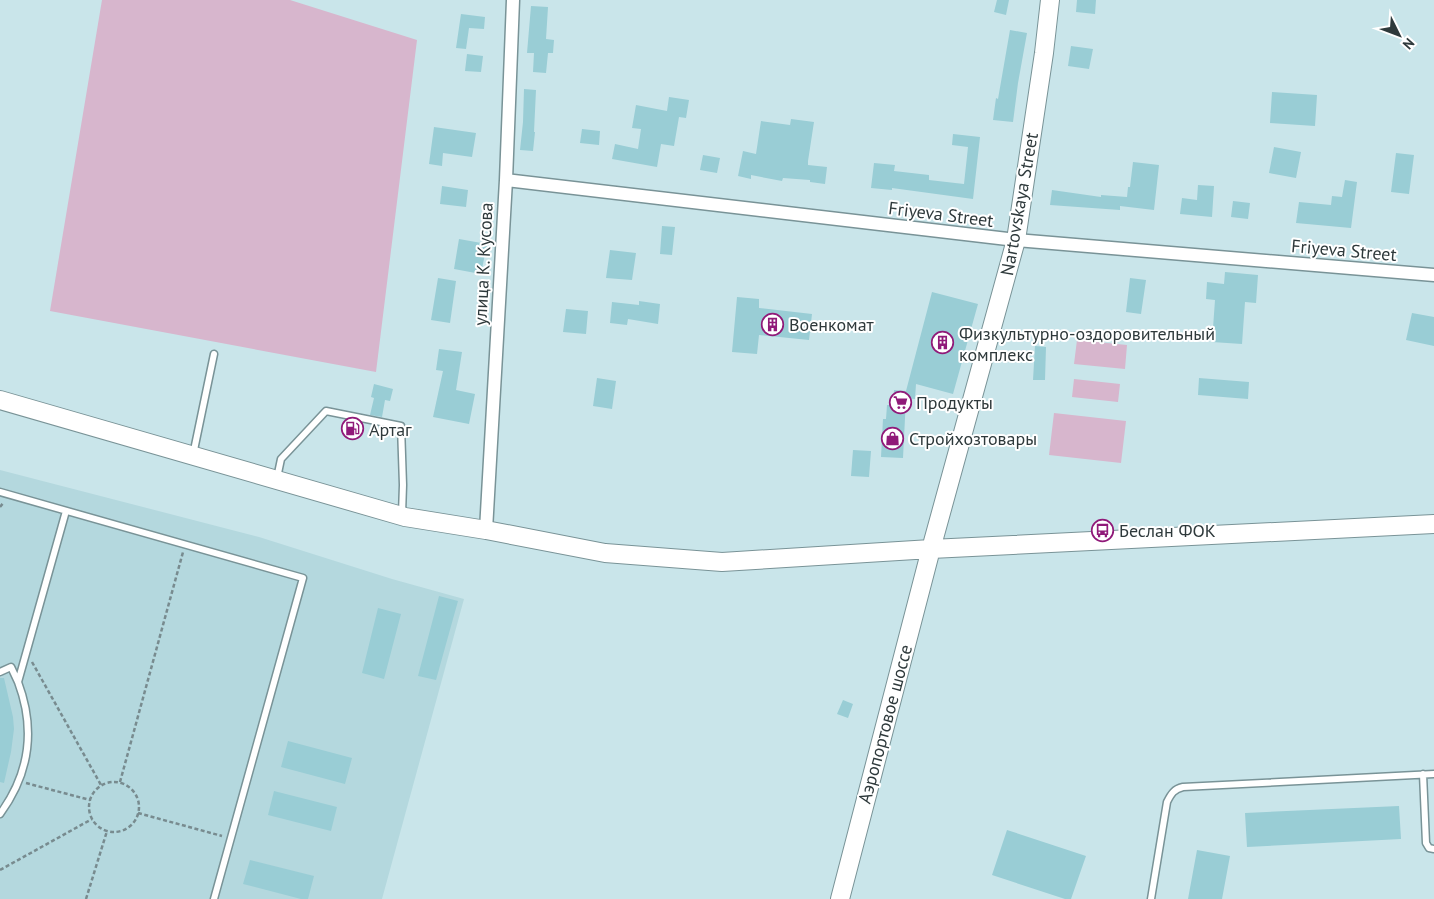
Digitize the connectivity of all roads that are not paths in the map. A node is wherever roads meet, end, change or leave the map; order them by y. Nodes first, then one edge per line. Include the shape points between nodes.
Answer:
1 (513, 0) edge
2 (1050, 0) edge
3 (506, 180) junction
4 (1016, 240) junction
5 (1434, 275) edge
6 (214, 354) dead end
7 (0, 400) edge
8 (193, 455) junction
9 (276, 479) junction
10 (0, 492) edge
11 (66, 511) junction
12 (402, 516) junction
13 (1434, 524) edge
14 (486, 530) junction
15 (931, 550) junction
16 (24, 661) junction
17 (11, 667) junction
18 (0, 672) edge
19 (18, 682) junction
20 (1423, 774) junction
21 (1434, 774) edge
22 (0, 814) edge
23 (1434, 849) edge
24 (214, 899) edge
25 (840, 899) edge
26 (1151, 899) edge

1 - 3 street, улица К. Кусова
2 - 4 main road, Nartovskaya Street
3 - 4 street, Friyeva Street
3 - 14 street, улица К. Кусова
4 - 5 street, Friyeva Street
4 - 15 main road, Nartovskaya Street
6 - 8 lane
7 - 8 main road
8 - 9 main road
9 - 12 main road
9 - 12 lane via 281,459 326,411 401,426
10 - 11 lane
11 - 16 lane
11 - 24 lane via 303,578
12 - 14 main road
13 - 15 main road
14 - 15 main road via 605,553 722,562
15 - 25 main road, Аэропортовое шоссе
16 - 17 lane
16 - 19 lane
17 - 18 lane
17 - 19 lane
19 - 22 lane via 26,706 29,732 26,757 14,793
20 - 21 lane
20 - 23 lane via 1426,843
20 - 26 lane via 1176,789 1167,802

